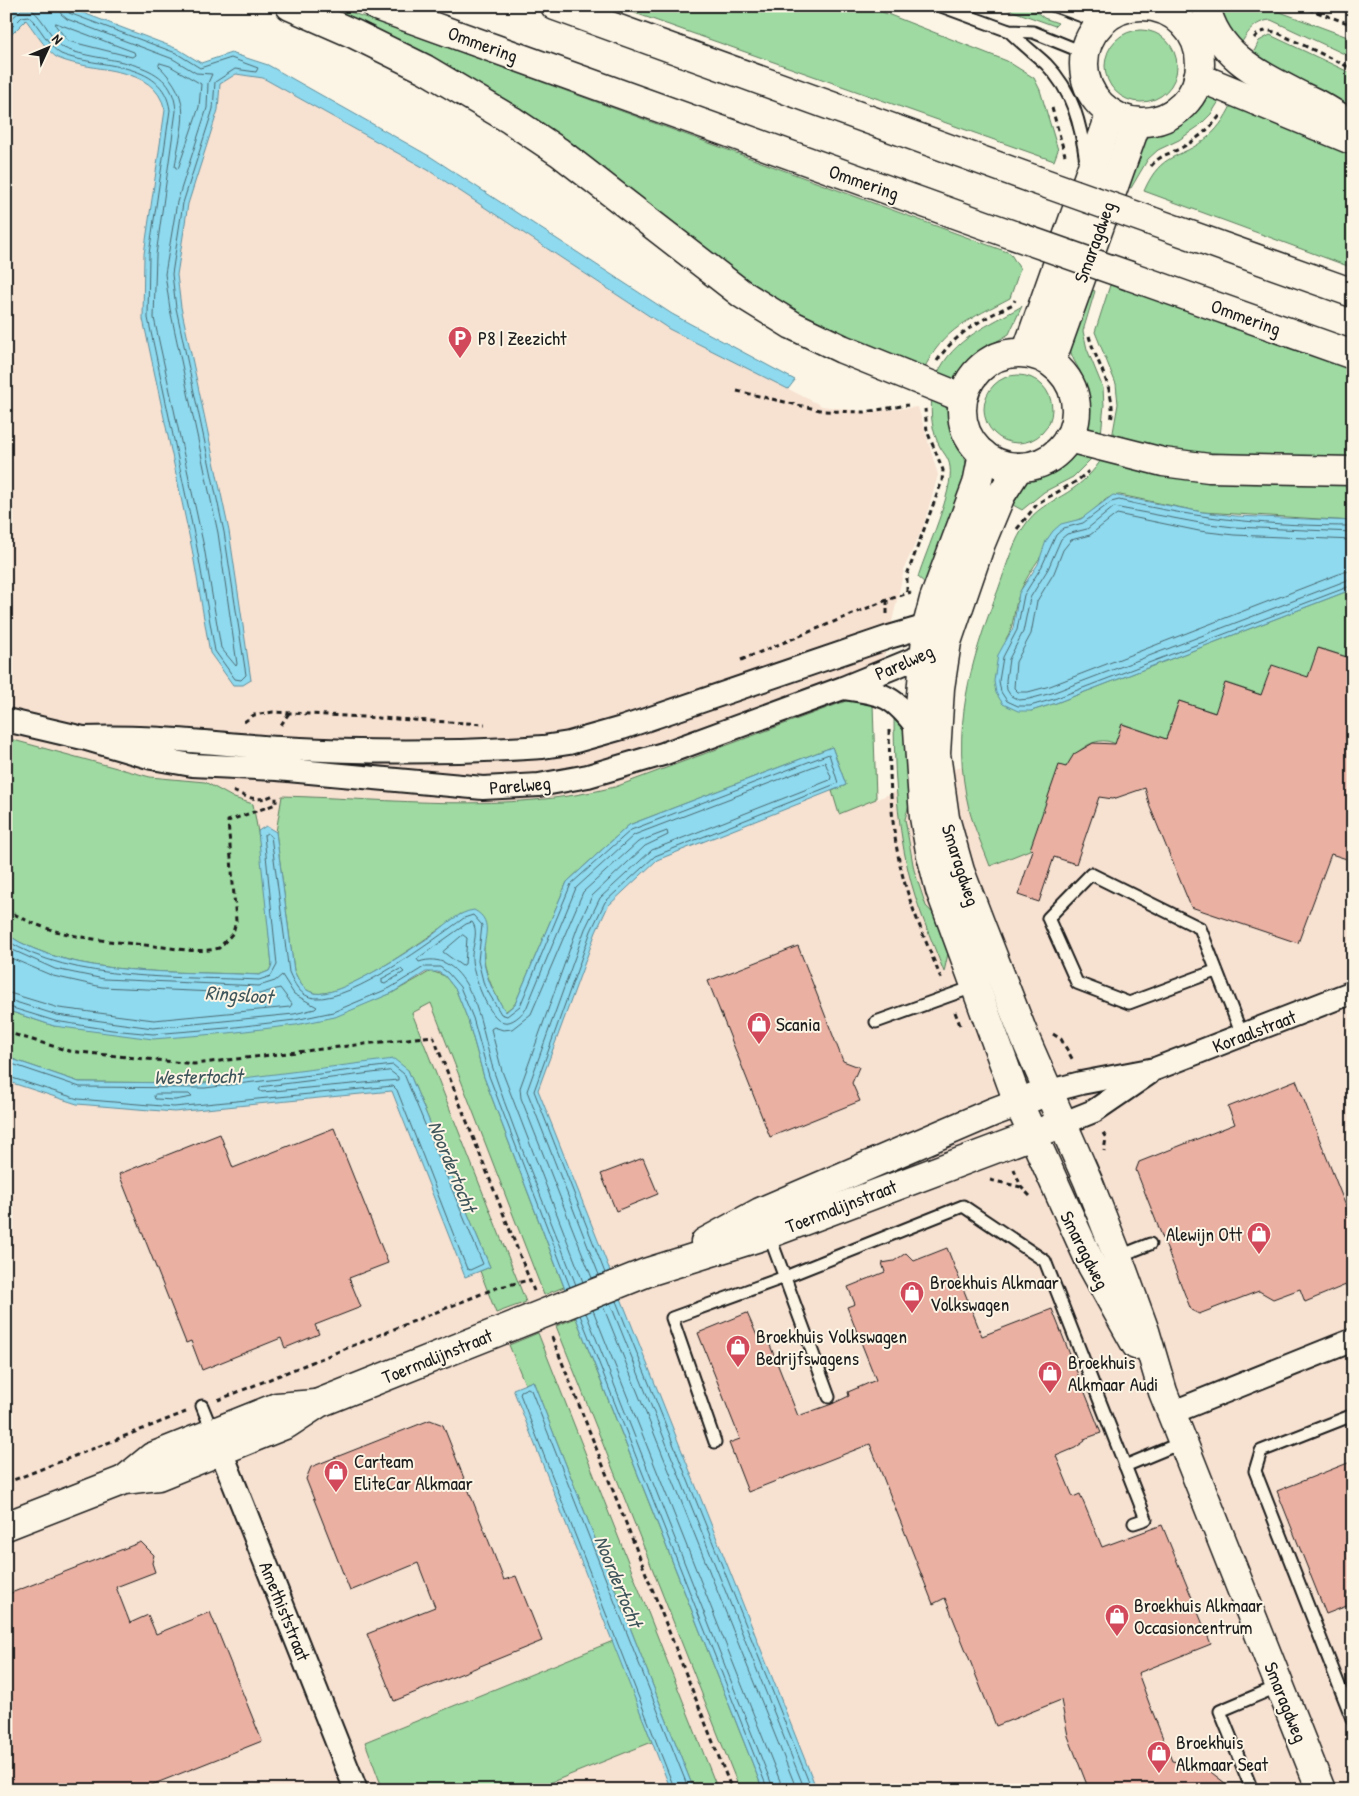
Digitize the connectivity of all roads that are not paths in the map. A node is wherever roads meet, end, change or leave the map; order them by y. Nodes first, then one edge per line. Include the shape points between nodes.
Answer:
1 (290, 6) edge
2 (376, 6) edge
3 (555, 6) edge
4 (941, 6) edge
5 (1055, 6) edge
6 (1206, 6) edge
7 (1147, 7) edge
8 (1178, 12) edge
9 (1101, 23) junction
10 (1009, 31) junction
11 (1085, 56) junction
12 (1198, 77) junction
13 (1111, 113) junction
14 (1137, 122) junction
15 (1353, 126) edge
16 (1353, 140) edge
17 (1087, 178) junction
18 (1353, 293) edge
19 (1026, 353) junction
20 (1353, 355) edge
21 (1051, 362) junction
22 (963, 398) junction
23 (1068, 438) junction
24 (983, 454) junction
25 (1019, 466) junction
26 (1353, 471) edge
27 (937, 634) junction
28 (924, 655) junction
29 (843, 688) junction
30 (6, 720) edge
31 (918, 729) junction
32 (83, 738) junction
33 (1215, 971) junction
34 (988, 982) junction
35 (1353, 992) edge
36 (876, 1022) dead end
37 (1242, 1035) junction
38 (1155, 1069) junction
39 (1050, 1091) junction
40 (1018, 1102) junction
41 (1064, 1123) junction
42 (1032, 1135) junction
43 (764, 1223) junction
44 (1150, 1244) dead end
45 (1105, 1262) junction
46 (784, 1277) junction
47 (1353, 1340) edge
48 (829, 1397) dead end
49 (1167, 1402) junction
50 (202, 1406) road end
51 (1353, 1414) edge
52 (217, 1441) junction
53 (715, 1442) dead end
54 (1183, 1442) junction
55 (1125, 1466) junction
56 (1134, 1523) dead end
57 (6, 1526) edge
58 (1279, 1686) junction
59 (1353, 1722) edge
60 (356, 1790) edge
61 (1252, 1790) edge
62 (1321, 1790) edge

1 - 22 main road via 425,69 511,120 559,152 742,294 792,325 925,393
2 - 20 main road, Ommering, bridge
3 - 18 main road, bridge
4 - 10 lane
5 - 9 lane
6 - 15 main road via 1216,32 1234,56 1264,77 1331,111
7 - 8 main road
7 - 9 main road via 1120,11
8 - 12 main road via 1196,47
9 - 11 main road via 1089,41
10 - 11 lane via 1033,32
10 - 17 lane via 1046,64 1072,101 1081,128
11 - 13 main road via 1089,88
12 - 14 main road via 1188,98 1174,112 1157,120
12 - 16 main road
13 - 14 main road
13 - 17 main road, Smaragdweg
14 - 21 main road, Smaragdweg
17 - 19 main road, Smaragdweg
19 - 21 main road
19 - 22 main road via 1009,353 993,359 979,369
21 - 23 main road via 1072,389 1075,414
22 - 24 main road via 962,416 966,433
23 - 25 main road via 1046,460
23 - 26 main road via 1163,462 1209,468
24 - 25 main road via 1001,464
24 - 27 main road, Smaragdweg via 977,484 934,599
25 - 27 main road, Smaragdweg via 1001,495
27 - 28 main road, Smaragdweg
27 - 32 street, Parelweg via 889,637 622,728 543,747 370,753 128,736
27 - 34 main road, Smaragdweg via 940,688 936,754 945,818
28 - 29 street, Parelweg
28 - 31 main road, Smaragdweg
29 - 31 street via 888,697 903,708
29 - 32 street, Parelweg via 633,764 538,786 483,788 277,769 192,765 152,758
30 - 32 street, Parelweg
31 - 34 main road, Smaragdweg via 924,816 940,890
33 - 33 lane via 1200,928 1092,874 1048,918 1077,983 1130,1003
33 - 37 lane
34 - 36 lane
34 - 39 main road, Smaragdweg
34 - 40 main road, Smaragdweg
35 - 37 street, Koraalstraat
37 - 38 street, Koraalstraat
38 - 39 street, Koraalstraat
38 - 41 street, Koraalstraat via 1094,1111
39 - 40 main road, Toermalijnstraat
39 - 41 main road, Smaragdweg
40 - 42 main road, Smaragdweg
40 - 43 main road, Toermalijnstraat
41 - 42 main road, Toermalijnstraat
41 - 45 main road, Smaragdweg
42 - 43 main road, Toermalijnstraat
42 - 45 main road, Smaragdweg
43 - 46 lane
43 - 52 main road, Toermalijnstraat via 319,1403 277,1407
44 - 45 lane
45 - 49 main road, Smaragdweg via 1146,1331
46 - 48 lane
46 - 53 lane via 672,1318
46 - 55 lane via 964,1206 1044,1261
47 - 49 street
49 - 54 main road, Smaragdweg
50 - 52 lane
51 - 59 lane via 1261,1451 1255,1471
52 - 57 main road, Toermalijnstraat via 152,1457 124,1480
52 - 60 street, Amethiststraat
54 - 55 lane
54 - 58 main road, Smaragdweg
55 - 56 lane via 1146,1519
58 - 61 lane via 1220,1712
58 - 62 main road, Smaragdweg

